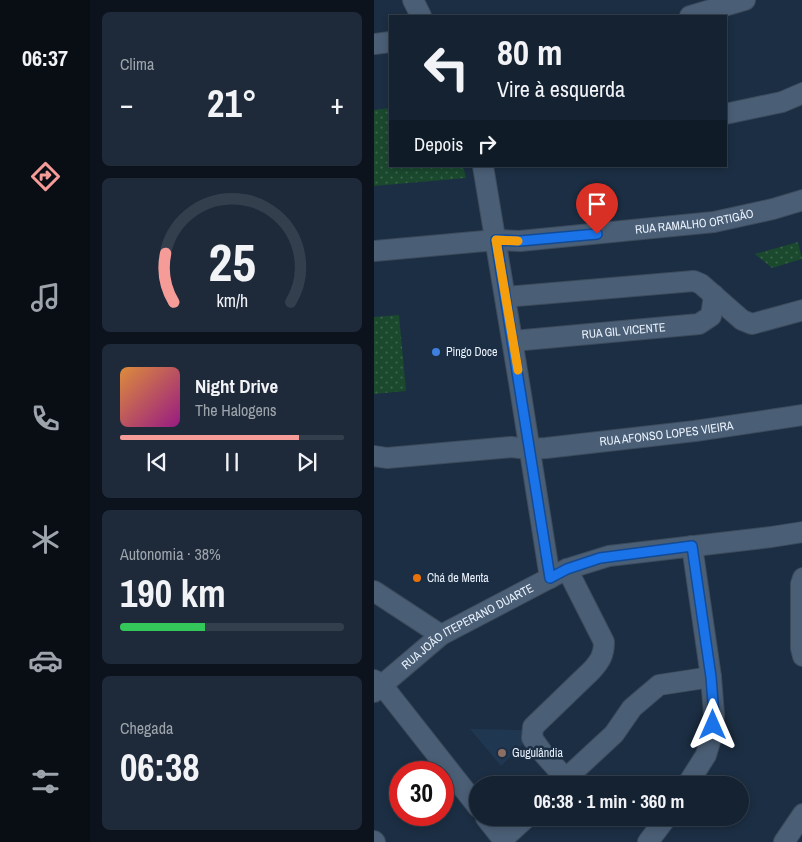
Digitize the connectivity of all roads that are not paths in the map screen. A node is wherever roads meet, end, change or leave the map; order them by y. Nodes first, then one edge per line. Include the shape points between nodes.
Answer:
1 (413, 0) edge
2 (745, 0) edge
3 (420, 15) edge
4 (693, 15) edge
5 (389, 42) edge
6 (374, 44) edge
7 (802, 93) edge
8 (727, 114) edge
9 (483, 167) edge
10 (802, 200) edge
11 (496, 240) junction
12 (374, 251) edge
13 (714, 294) junction
14 (505, 297) junction
15 (802, 310) edge
16 (513, 341) junction
17 (802, 415) edge
18 (529, 449) junction
19 (374, 456) edge
20 (802, 532) edge
21 (692, 546) junction
22 (558, 573) junction
23 (802, 578) edge
24 (374, 591) edge
25 (441, 635) junction
26 (802, 656) edge
27 (711, 677) junction
28 (377, 686) edge
29 (559, 776) edge
30 (569, 776) edge
31 (693, 776) edge
32 (469, 796) edge
33 (802, 814) edge
34 (492, 826) edge
35 (518, 826) edge
36 (660, 826) edge
37 (504, 841) edge
38 (648, 842) edge
39 (784, 842) edge

1 - 3 street
2 - 4 street
5 - 6 street
7 - 8 street via 782,102
9 - 11 street
10 - 11 street, RUA RAMALHO ORTIGÃO via 695,225 520,241
11 - 12 street, RUA RAMALHO ORTIGÃO
11 - 14 street
13 - 14 street via 702,284 687,281
13 - 15 street via 742,320 752,324
13 - 16 street, RUA GIL VICENTE via 711,316 699,324
14 - 16 street
16 - 18 street
17 - 18 street, RUA AFONSO LOPES VIEIRA via 695,431
18 - 19 street, RUA AFONSO LOPES VIEIRA via 511,447 387,458
18 - 22 street
20 - 21 street, RUA JOÃO ITEPERANO DUARTE
21 - 22 street, RUA JOÃO ITEPERANO DUARTE via 600,558
21 - 27 street
22 - 25 street, RUA JOÃO ITEPERANO DUARTE
22 - 29 street via 604,642 601,660 533,727 532,738
23 - 26 street
24 - 25 street
25 - 28 street, RUA JOÃO ITEPERANO DUARTE
27 - 30 street via 659,685 632,708 614,734
27 - 31 street via 712,735 706,755
28 - 32 street
33 - 39 street
34 - 37 street
35 - 37 street
36 - 38 street

